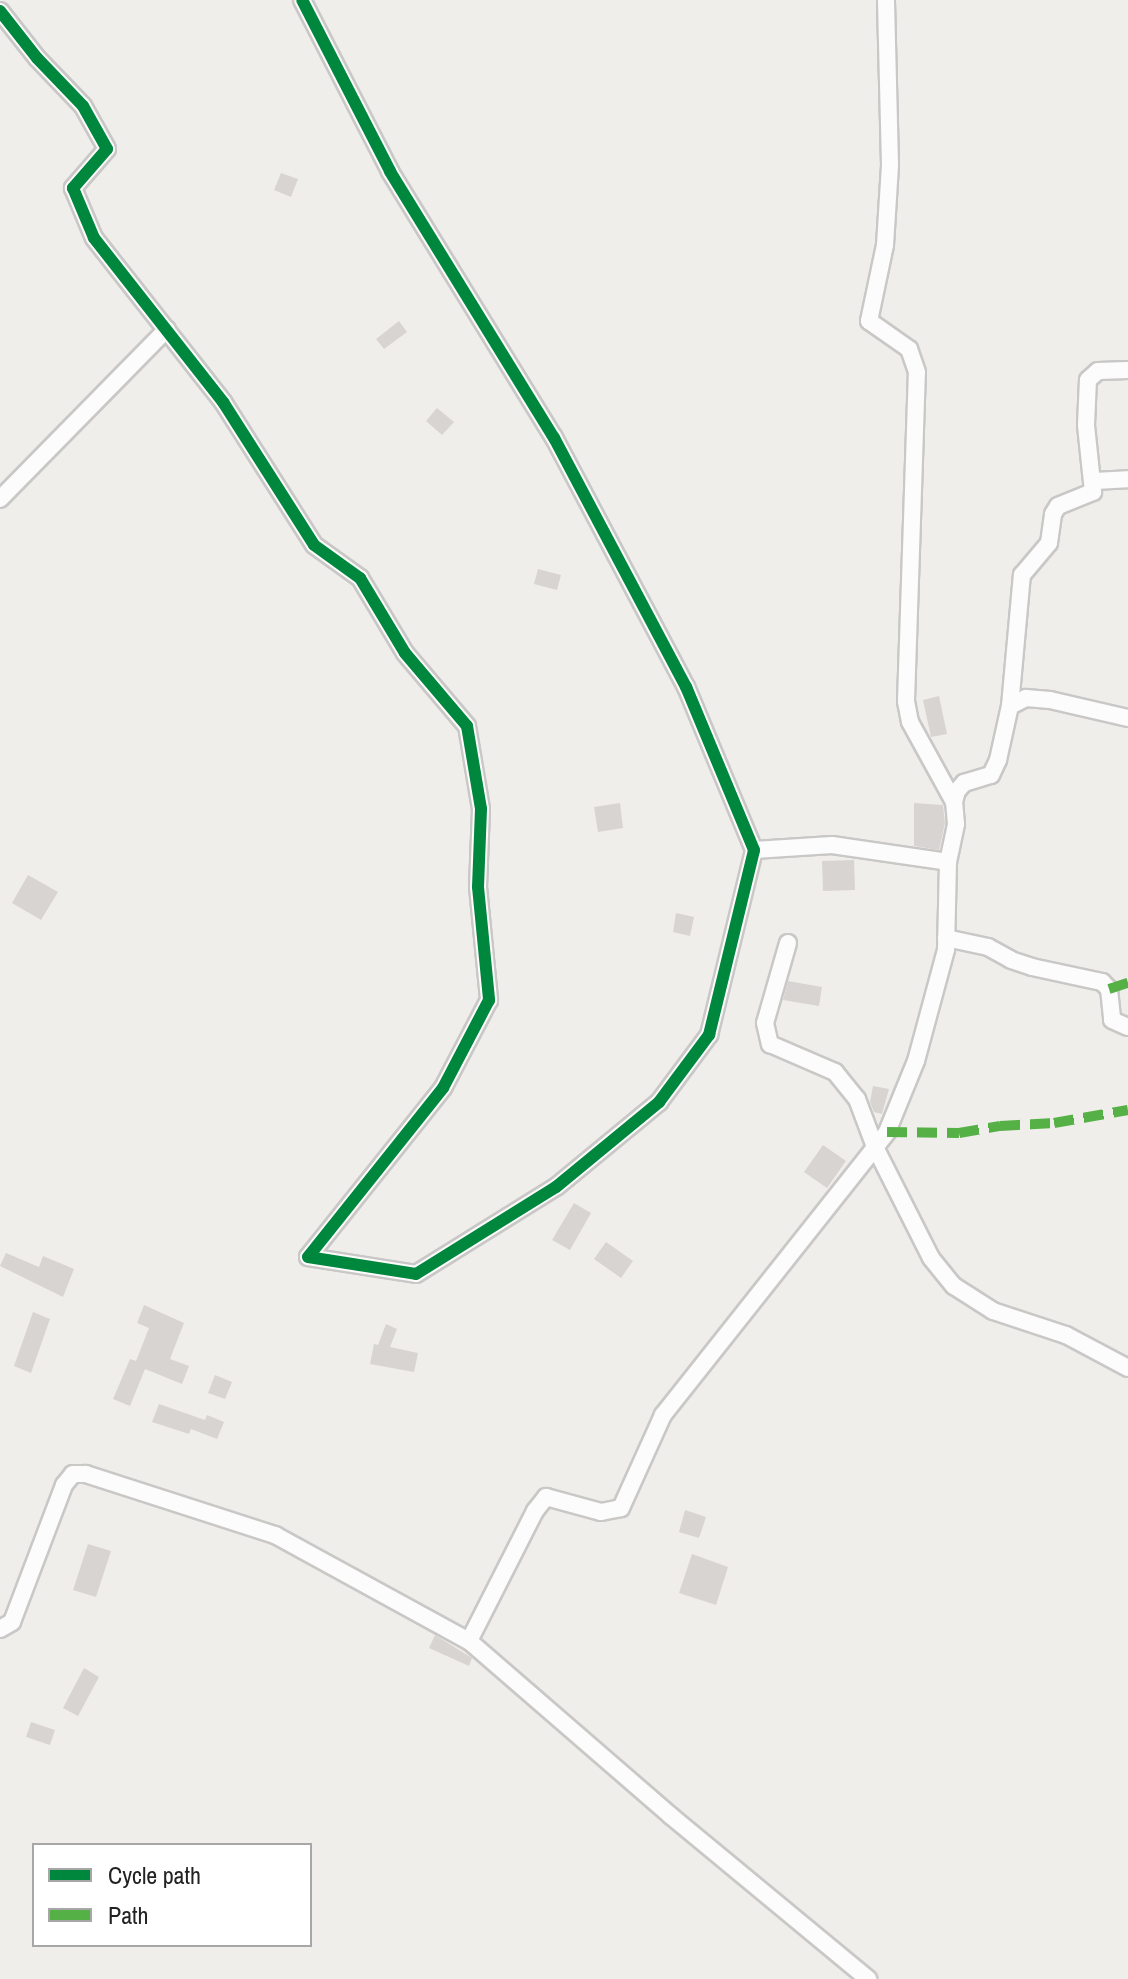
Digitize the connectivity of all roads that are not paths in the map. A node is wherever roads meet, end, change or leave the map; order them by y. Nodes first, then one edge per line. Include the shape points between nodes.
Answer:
1 (302, 0) edge
2 (886, 0) edge
3 (0, 11) edge
4 (167, 329) junction
5 (1128, 370) edge
6 (1128, 479) edge
7 (1094, 481) junction
8 (0, 499) edge
9 (1010, 706) junction
10 (1128, 718) edge
11 (954, 802) junction
12 (754, 850) junction
13 (948, 862) junction
14 (946, 938) junction
15 (788, 943) dead end
16 (1128, 1027) edge
17 (875, 1147) junction
18 (1128, 1368) edge
19 (0, 1629) edge
20 (469, 1641) junction
21 (868, 1979) edge

1 - 12 street via 390,171 569,465 686,687
2 - 11 street via 890,165 885,245 869,321 909,349 917,372 906,701 910,722
3 - 4 street via 83,106 107,149 73,188 94,238
4 - 8 street
4 - 12 street via 223,402 314,545 360,578 405,653 467,726 481,809 478,887 489,1000 443,1088 308,1257 416,1274 556,1187 659,1102 709,1035
5 - 7 street via 1098,371 1088,380 1086,425
6 - 7 street
7 - 9 street via 1093,492 1086,497 1058,506 1049,543 1022,575
9 - 10 street via 1026,698 1050,700
9 - 11 street via 991,775 964,783
11 - 13 street via 956,824
12 - 13 street via 832,845
13 - 14 street
14 - 16 street via 988,947 1032,967 1102,982 1109,989 1112,1020
14 - 17 street via 916,1061 887,1132
15 - 17 street via 765,1023 770,1044 835,1072 857,1099
17 - 18 street via 931,1258 954,1286 993,1311 1066,1335
17 - 20 street via 663,1415 621,1508 601,1512 546,1497
19 - 20 street via 12,1622 64,1485 73,1474 86,1474 275,1535
20 - 21 street

